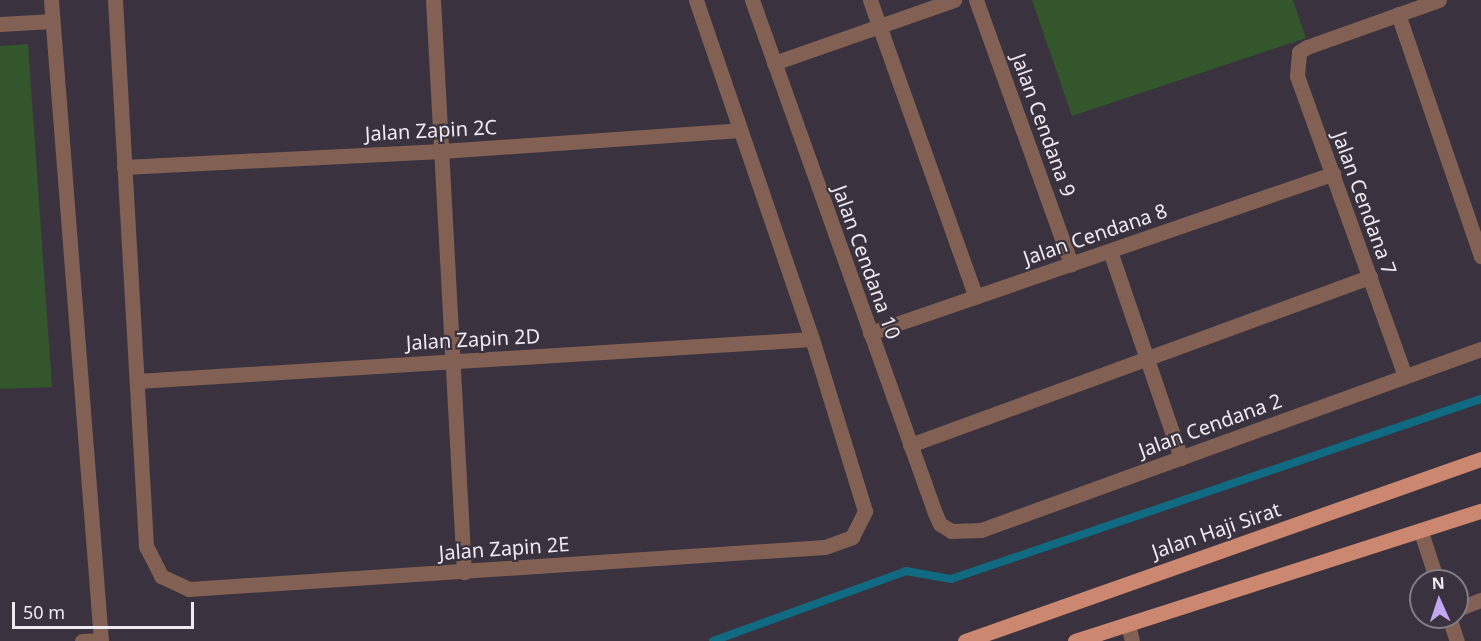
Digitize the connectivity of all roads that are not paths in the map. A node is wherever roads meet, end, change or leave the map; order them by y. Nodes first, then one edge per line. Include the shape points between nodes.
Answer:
1 (51, 0) edge
2 (115, 0) edge
3 (433, 0) edge
4 (696, 0) edge
5 (752, 0) edge
6 (870, 0) edge
7 (954, 0) edge
8 (976, 0) edge
9 (1439, 0) edge
10 (1398, 14) junction
11 (52, 21) junction
12 (0, 24) edge
13 (879, 26) junction
14 (774, 63) junction
15 (740, 130) junction
16 (442, 151) junction
17 (124, 167) junction
18 (1333, 174) junction
19 (1110, 251) junction
20 (1481, 256) edge
21 (1071, 264) junction
22 (1370, 277) junction
23 (976, 297) junction
24 (870, 333) junction
25 (812, 339) junction
26 (1481, 349) edge
27 (1147, 359) junction
28 (456, 360) junction
29 (1405, 376) junction
30 (136, 381) junction
31 (910, 445) junction
32 (1181, 458) junction
33 (1481, 459) edge
34 (1481, 511) edge
35 (951, 531) joint
36 (1421, 532) junction
37 (1433, 569) edge
38 (464, 572) junction
39 (1128, 625) junction
40 (82, 641) edge
41 (101, 641) edge
42 (965, 641) edge
43 (1075, 641) edge
44 (1132, 641) edge

1 - 11 street
2 - 17 street
3 - 16 street
4 - 15 street
5 - 14 street, Jalan Cendana 10
6 - 13 street
7 - 13 street
8 - 21 street, Jalan Cendana 9
9 - 10 street
10 - 18 street, Jalan Cendana 7 via 1299,52 1297,76
10 - 20 street
11 - 12 street
11 - 41 street
13 - 14 street
13 - 23 street
14 - 24 street, Jalan Cendana 10
15 - 16 street, Jalan Zapin 2C
15 - 25 street
16 - 17 street, Jalan Zapin 2C
16 - 28 street
17 - 30 street
18 - 19 street, Jalan Cendana 8
18 - 22 street, Jalan Cendana 7
19 - 21 street, Jalan Cendana 8
19 - 27 street
21 - 23 street, Jalan Cendana 8
22 - 27 street
22 - 29 street, Jalan Cendana 7
23 - 24 street, Jalan Cendana 8
24 - 31 street, Jalan Cendana 10
25 - 28 street, Jalan Zapin 2D
25 - 38 street, Jalan Zapin 2E via 865,511 852,537 825,547
26 - 29 street, Jalan Cendana 2
27 - 31 street
27 - 32 street
28 - 30 street, Jalan Zapin 2D
28 - 38 street
29 - 32 street, Jalan Cendana 2
30 - 38 street, Jalan Zapin 2E via 146,546 161,576 189,589
31 - 35 street, Jalan Cendana 10 via 940,524
32 - 35 street, Jalan Cendana 2 via 981,530
33 - 42 main road, Jalan Haji Sirat
34 - 36 main road
36 - 37 street
36 - 39 main road
39 - 43 main road
39 - 44 street
40 - 41 street

